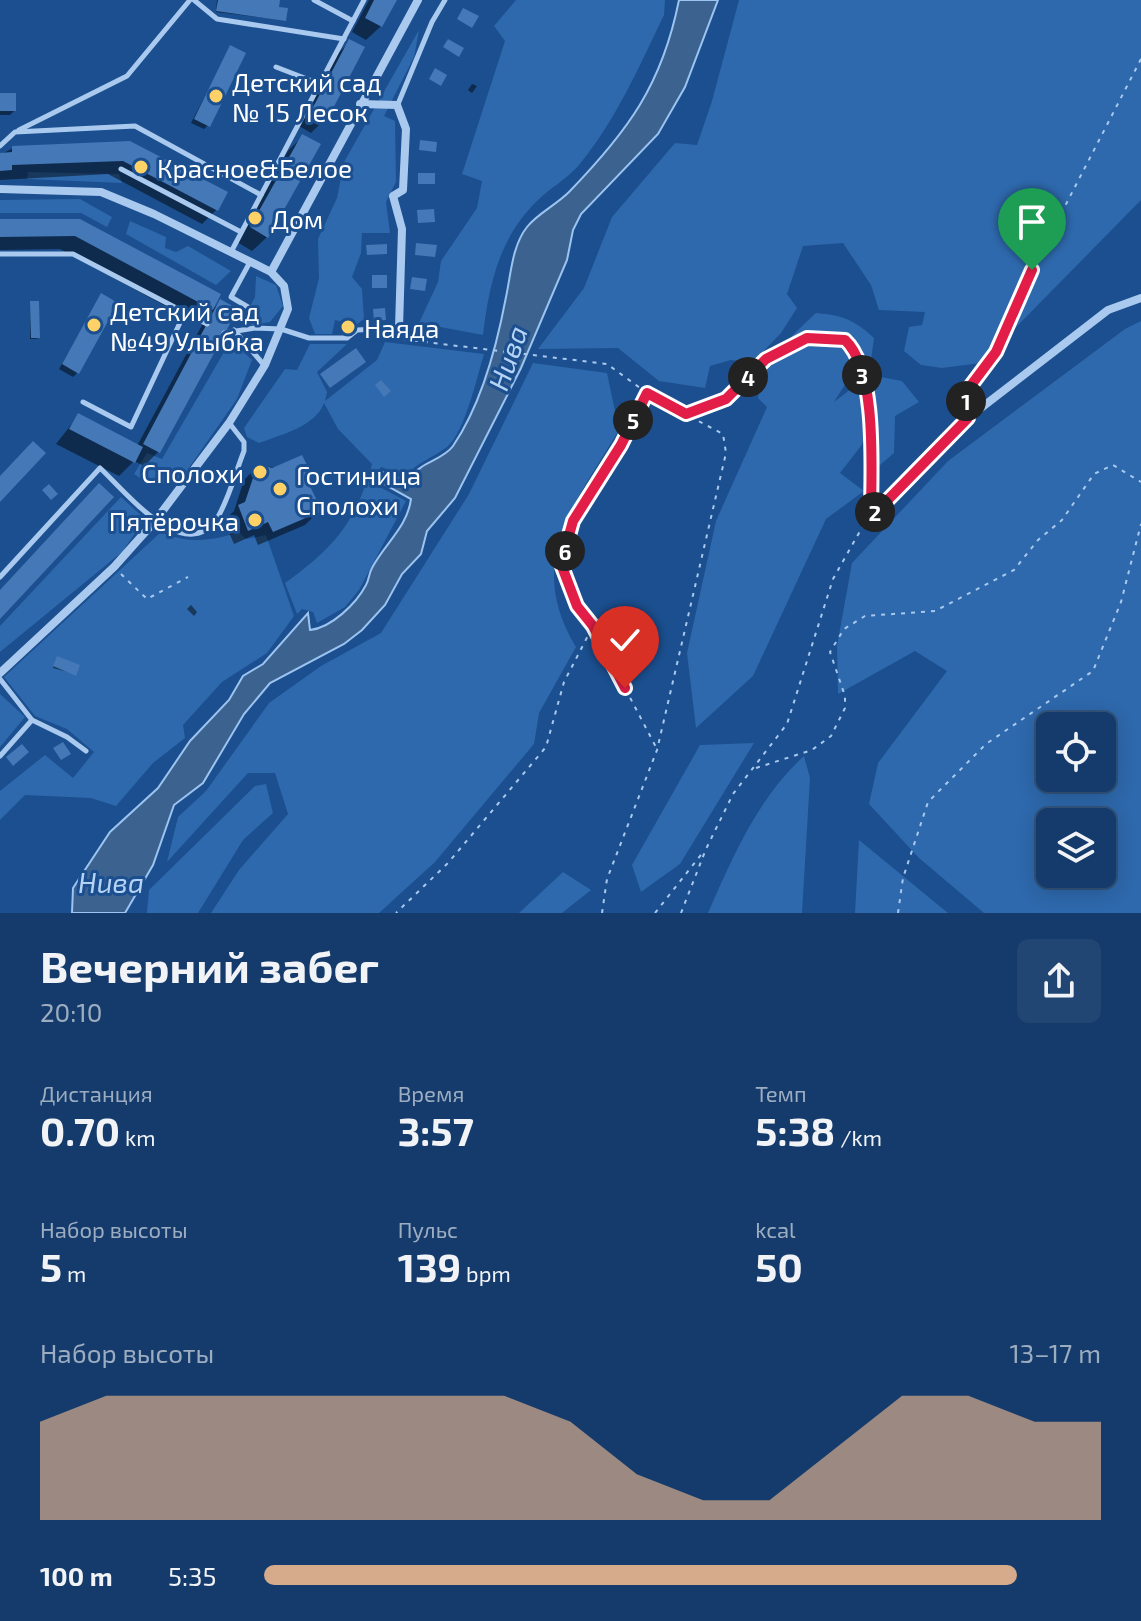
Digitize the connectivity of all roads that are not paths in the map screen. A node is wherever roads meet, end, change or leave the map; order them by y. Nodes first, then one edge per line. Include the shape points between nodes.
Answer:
1 (192, 0) edge
2 (314, 0) edge
3 (364, 0) edge
4 (418, 0) edge
5 (445, 0) edge
6 (353, 21) junction
7 (344, 39) junction
8 (276, 67) dead end
9 (320, 84) junction
10 (360, 104) junction
11 (397, 105) junction
12 (15, 132) junction
13 (0, 146) edge
14 (121, 169) dead end
15 (0, 189) edge
16 (261, 195) junction
17 (241, 232) junction
18 (230, 253) junction
19 (0, 254) edge
20 (250, 262) junction
21 (271, 272) junction
22 (1141, 298) edge
23 (248, 307) dead end
24 (185, 312) junction
25 (207, 324) dead end
26 (399, 328) joint
27 (233, 329) junction
28 (281, 329) junction
29 (224, 333) dead end
30 (265, 365) junction
31 (83, 402) dead end
32 (229, 423) junction
33 (871, 517) road end
34 (155, 521) junction
35 (0, 577) edge
36 (1, 673) edge
37 (32, 720) junction
38 (86, 751) dead end
39 (0, 756) edge

1 - 7 lane via 217,19
1 - 12 lane via 127,76
2 - 6 lane
3 - 6 lane
4 - 10 street
5 - 11 lane
6 - 7 lane
7 - 9 lane
8 - 9 lane
9 - 16 lane
10 - 11 street
10 - 21 street
11 - 26 street via 406,129 403,190 393,196 402,229
12 - 13 lane
12 - 16 lane via 135,126
14 - 17 lane
15 - 18 street via 101,192
16 - 17 lane
17 - 18 lane
18 - 20 street
19 - 24 lane via 73,254
20 - 21 street
20 - 23 lane via 231,297
21 - 28 street via 284,286 288,309
22 - 33 street via 1108,310 968,418
24 - 25 lane
24 - 31 lane via 131,427
26 - 28 lane via 357,330 347,338 309,338
27 - 28 lane
27 - 29 lane
27 - 30 lane
28 - 30 street
30 - 32 street
32 - 34 street
32 - 34 lane via 244,442 244,451 210,527 174,533
34 - 35 lane via 100,468
34 - 36 street
36 - 37 lane
37 - 38 lane
37 - 39 lane

